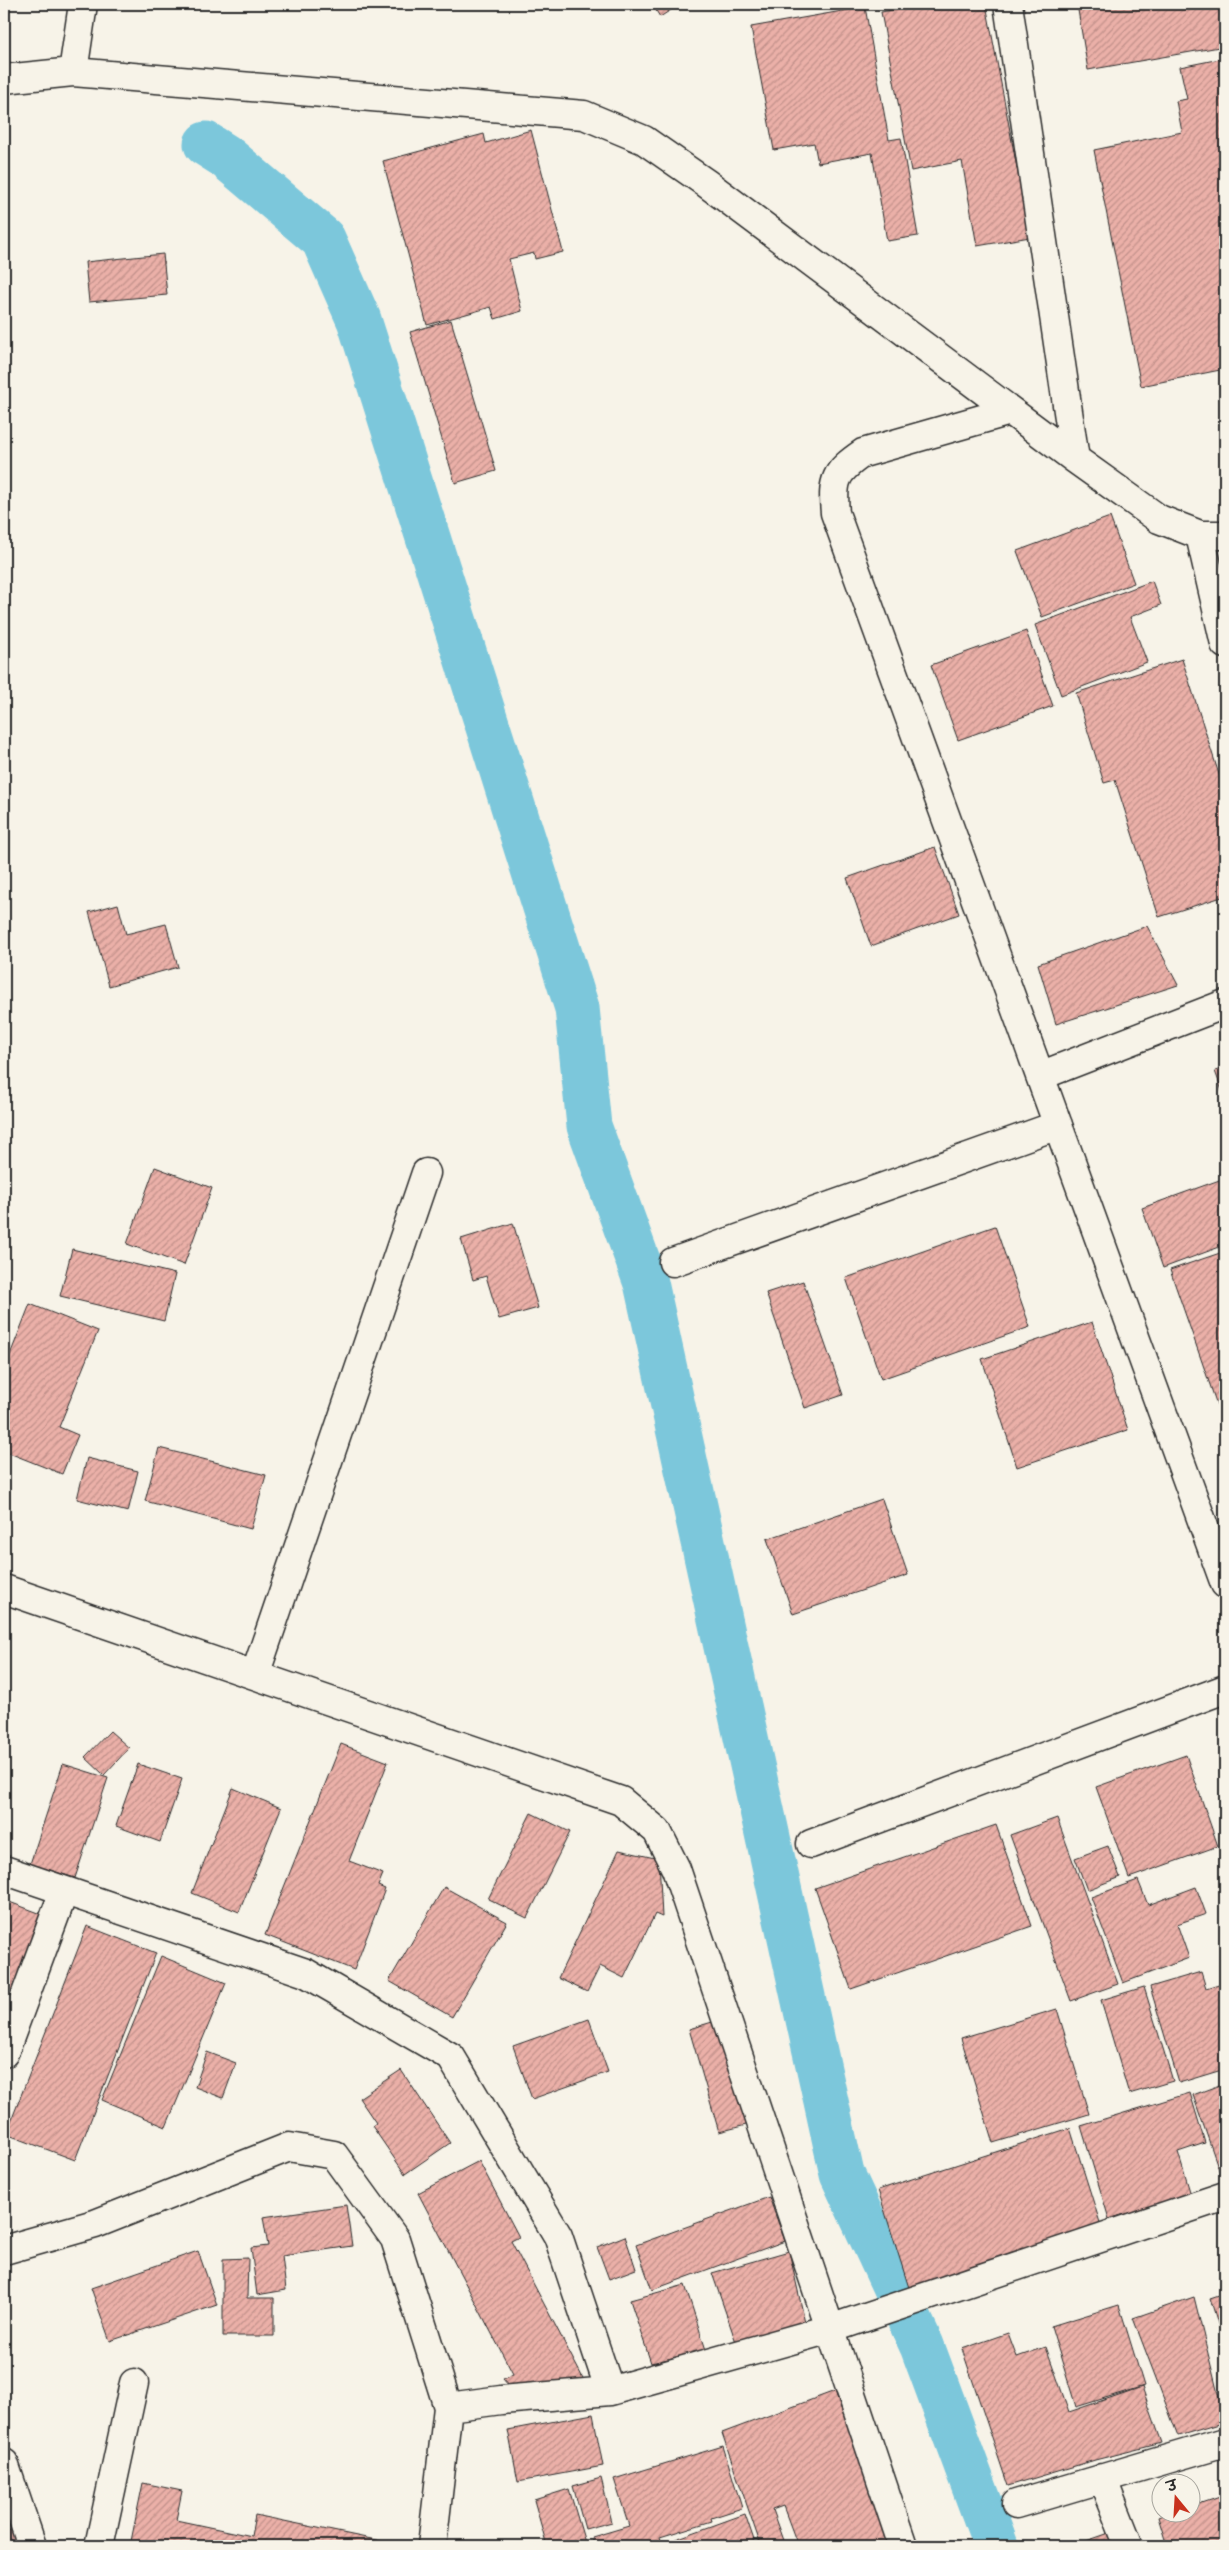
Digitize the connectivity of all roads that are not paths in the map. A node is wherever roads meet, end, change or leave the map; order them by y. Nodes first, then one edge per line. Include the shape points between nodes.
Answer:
1 (83, 4) edge
2 (1008, 4) edge
3 (73, 72) junction
4 (4, 79) edge
5 (1010, 411) junction
6 (1075, 459) junction
7 (1213, 535) edge
8 (1225, 644) edge
9 (1225, 1004) edge
10 (1040, 1076) junction
11 (1058, 1125) junction
12 (426, 1173) dead end
13 (673, 1262) dead end
14 (1225, 1584) edge
15 (4, 1588) edge
16 (255, 1675) junction
17 (1225, 1689) edge
18 (811, 1844) dead end
19 (4, 1870) edge
20 (64, 1891) junction
21 (4, 2053) edge
22 (1225, 2196) edge
23 (4, 2250) edge
24 (838, 2326) junction
25 (134, 2383) dead end
26 (610, 2391) junction
27 (448, 2407) junction
28 (1225, 2442) edge
29 (4, 2463) edge
30 (1102, 2478) junction
31 (1016, 2504) dead end
32 (32, 2546) edge
33 (99, 2546) edge
34 (432, 2546) edge
35 (903, 2546) edge
36 (1129, 2546) edge

1 - 3 street
2 - 6 street
3 - 4 street
3 - 5 street via 584,115 644,140 706,183
5 - 6 street
5 - 10 street via 863,453 843,466 833,488 835,513
6 - 7 street via 1159,519
7 - 8 street
9 - 10 street
10 - 11 street
11 - 13 street
11 - 14 street
12 - 16 street
15 - 16 street
16 - 24 street via 621,1801 657,1831 676,1869
17 - 18 street
19 - 20 street
20 - 21 street
20 - 26 street via 306,1973 451,2057 558,2236
22 - 24 street
23 - 27 street via 96,2224 289,2147 334,2155 395,2239
24 - 26 street
24 - 35 street
25 - 33 street
26 - 27 street
27 - 34 street
28 - 30 street
29 - 32 street
30 - 31 street
30 - 36 street

